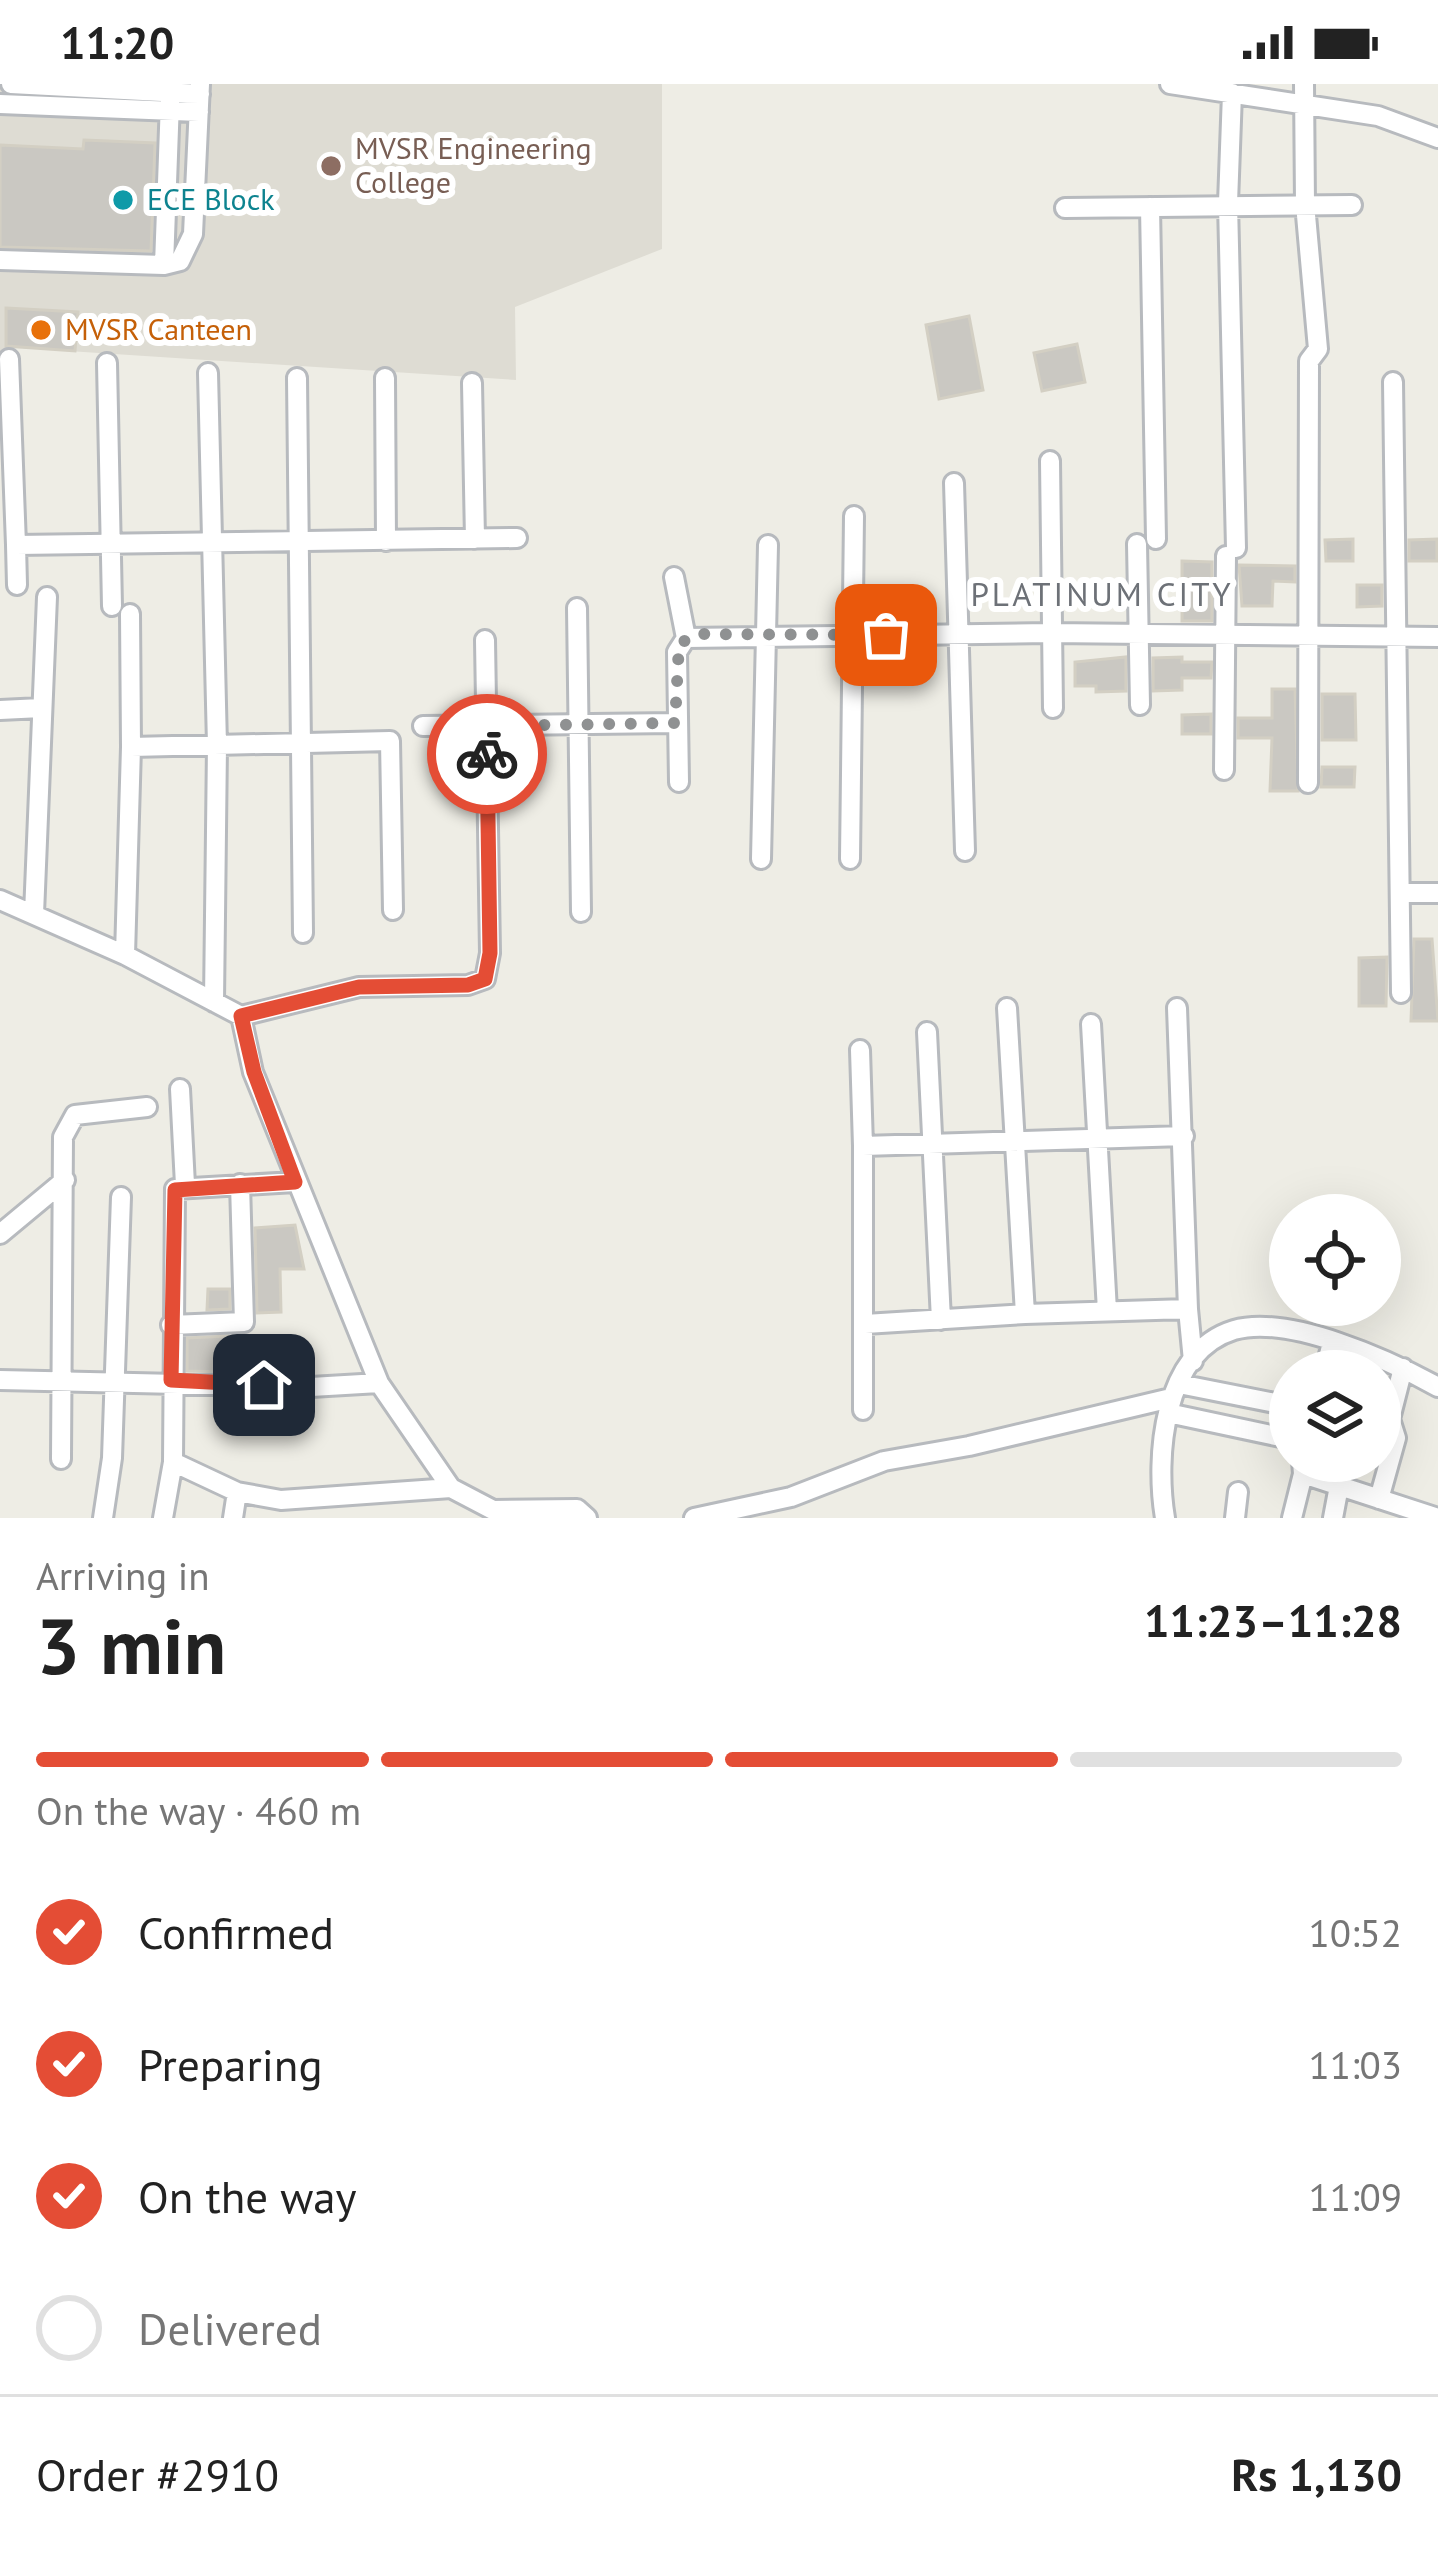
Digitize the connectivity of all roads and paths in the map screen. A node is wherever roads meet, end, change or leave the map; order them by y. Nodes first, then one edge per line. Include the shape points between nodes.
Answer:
1 (10, 84) edge
2 (1170, 84) edge
3 (1207, 87) edge
4 (1303, 92) edge
5 (1232, 93) junction
6 (170, 96) edge
7 (200, 97) edge
8 (0, 104) edge
9 (1438, 138) edge
10 (1228, 203) junction
11 (1305, 204) junction
12 (1352, 206) dead end
13 (1150, 207) junction
14 (1065, 208) dead end
15 (0, 260) edge
16 (164, 265) junction
17 (9, 359) dead end
18 (107, 363) dead end
19 (208, 373) dead end
20 (297, 378) dead end
21 (385, 378) dead end
22 (1393, 382) dead end
23 (472, 383) dead end
24 (6, 441) edge
25 (1050, 461) dead end
26 (954, 483) dead end
27 (854, 516) dead end
28 (517, 538) dead end
29 (475, 539) junction
30 (386, 541) junction
31 (300, 542) junction
32 (210, 543) junction
33 (112, 544) junction
34 (16, 545) junction
35 (768, 545) dead end
36 (674, 577) dead end
37 (17, 585) dead end
38 (47, 597) dead end
39 (577, 608) dead end
40 (1049, 633) junction
41 (1138, 634) junction
42 (767, 635) junction
43 (850, 635) junction
44 (1307, 636) junction
45 (956, 637) junction
46 (1226, 637) junction
47 (1396, 637) junction
48 (1438, 637) edge
49 (686, 638) junction
50 (485, 640) dead end
51 (1140, 705) dead end
52 (41, 708) junction
53 (1054, 708) dead end
54 (0, 710) edge
55 (675, 723) junction
56 (423, 726) dead end
57 (486, 726) junction
58 (581, 728) junction
59 (300, 743) junction
60 (217, 745) junction
61 (131, 747) junction
62 (1224, 770) dead end
63 (679, 782) dead end
64 (1308, 782) dead end
65 (965, 850) dead end
66 (761, 859) dead end
67 (850, 859) dead end
68 (1401, 893) junction
69 (1438, 893) edge
70 (0, 900) edge
71 (393, 910) dead end
72 (581, 912) dead end
73 (34, 914) junction
74 (303, 933) dead end
75 (125, 955) junction
76 (1401, 993) dead end
77 (214, 1002) junction
78 (1007, 1008) dead end
79 (1177, 1008) dead end
80 (241, 1016) junction
81 (1091, 1024) dead end
82 (927, 1032) dead end
83 (860, 1050) dead end
84 (180, 1089) dead end
85 (147, 1107) dead end
86 (1184, 1136) junction
87 (1099, 1139) junction
88 (1016, 1143) junction
89 (863, 1146) junction
90 (933, 1147) junction
91 (64, 1180) junction
92 (295, 1182) junction
93 (240, 1184) junction
94 (185, 1185) junction
95 (121, 1197) dead end
96 (0, 1234) edge
97 (1187, 1309) junction
98 (1107, 1312) junction
99 (1025, 1314) junction
100 (941, 1320) junction
101 (865, 1324) junction
102 (171, 1325) junction
103 (1332, 1342) junction
104 (1330, 1350) edge
105 (1193, 1361) junction
106 (1403, 1368) junction
107 (0, 1379) edge
108 (60, 1379) junction
109 (115, 1380) junction
110 (171, 1380) junction
111 (379, 1383) junction
112 (1438, 1388) edge
113 (1173, 1398) junction
114 (1269, 1405) edge
115 (863, 1410) dead end
116 (1269, 1431) edge
117 (61, 1459) dead end
118 (173, 1462) junction
119 (1300, 1482) edge
120 (1331, 1482) edge
121 (1339, 1486) junction
122 (451, 1488) junction
123 (237, 1492) junction
124 (1238, 1492) dead end
125 (1385, 1507) edge
126 (336, 1508) edge
127 (1428, 1516) edge
128 (103, 1518) edge
129 (163, 1518) edge
130 (233, 1518) edge
131 (587, 1518) edge
132 (694, 1518) edge
133 (1165, 1518) edge
134 (1234, 1518) edge
135 (1292, 1518) edge
136 (1333, 1518) edge

1 - 6 street
2 - 3 street
3 - 5 street
4 - 5 street
4 - 9 street
4 - 11 street
5 - 10 street
6 - 7 street
6 - 8 street
6 - 16 street
7 - 16 street via 193,233 180,261
10 - 11 street
10 - 13 street
10 - 46 street
11 - 12 street
11 - 44 street via 1318,349 1310,361
13 - 14 street
13 - 41 street via 1147,542
15 - 16 street
17 - 24 street
18 - 33 street
19 - 32 street
20 - 31 street
21 - 30 street
22 - 47 street
23 - 29 street
24 - 34 street
25 - 40 street
26 - 45 street
27 - 43 street
28 - 29 street
29 - 30 street
30 - 31 street
31 - 32 street
31 - 59 street
32 - 33 street
32 - 60 street
33 - 34 street
33 - 61 street
34 - 37 street
35 - 42 street
36 - 49 street
38 - 52 street
39 - 58 street
40 - 41 street
40 - 45 street
40 - 53 street
41 - 46 street
41 - 51 street
42 - 43 street
42 - 49 street
42 - 66 street
43 - 45 street
43 - 67 street
44 - 46 street
44 - 47 street
44 - 64 street
45 - 65 street
46 - 62 street
47 - 48 street
47 - 68 street
49 - 55 street via 677,652
50 - 57 street
52 - 54 street
52 - 73 street
55 - 58 street
55 - 63 street
56 - 57 street
57 - 58 street
57 - 80 street via 485,979 359,987
58 - 72 street
59 - 60 street
59 - 71 street via 390,741
59 - 74 street
60 - 61 street
60 - 77 street
61 - 75 street
68 - 69 street
68 - 76 street
70 - 73 street
73 - 75 street
75 - 77 street
77 - 80 street
78 - 88 street
79 - 86 street
80 - 92 street
81 - 87 street
82 - 90 street
83 - 89 street
84 - 94 street
85 - 91 street via 75,1115 63,1137
86 - 87 street
86 - 97 street
87 - 88 street
87 - 98 street
88 - 90 street
88 - 99 street
89 - 90 street
89 - 101 street
90 - 100 street
91 - 96 street
91 - 108 street
92 - 93 street
92 - 111 street
93 - 94 street
93 - 102 street via 244,1322
94 - 102 street via 173,1200
95 - 109 street
97 - 98 street
97 - 105 street
98 - 99 street
99 - 100 street
100 - 101 street
101 - 115 street
102 - 110 street
103 - 104 street
103 - 105 street via 1233,1330
103 - 106 street
105 - 113 street
106 - 112 street
106 - 125 street via 1390,1419 1396,1438
107 - 108 street
108 - 109 street
108 - 117 street
109 - 110 street
109 - 128 street
110 - 111 street
110 - 118 street
111 - 122 street
113 - 114 street
113 - 116 street
113 - 132 street via 884,1461 791,1497
113 - 133 street
118 - 123 street
118 - 129 street
119 - 135 street
120 - 121 street
121 - 125 street
121 - 136 street
122 - 126 street
122 - 131 street via 493,1510 577,1509
123 - 126 street
123 - 130 street
124 - 134 street
125 - 127 street

